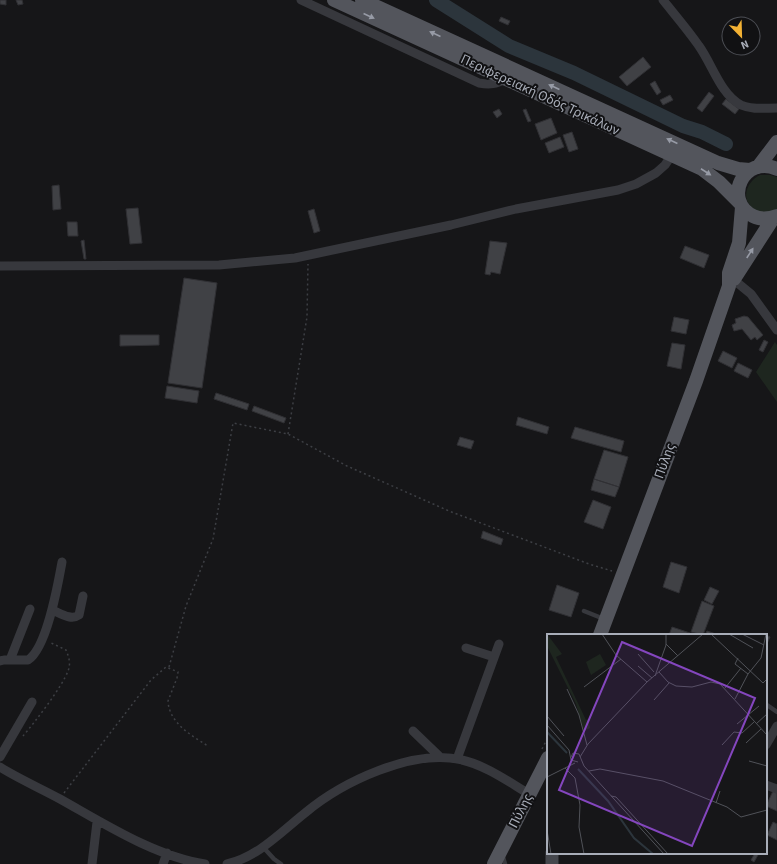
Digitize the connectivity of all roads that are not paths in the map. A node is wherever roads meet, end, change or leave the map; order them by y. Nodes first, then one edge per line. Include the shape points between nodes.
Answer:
1 (301, 0) edge
2 (334, 0) edge
3 (362, 0) edge
4 (663, 0) edge
5 (506, 79) junction
6 (777, 108) edge
7 (777, 142) edge
8 (671, 156) junction
9 (754, 169) junction
10 (777, 169) edge
11 (741, 204) junction
12 (776, 216) edge
13 (0, 266) edge
14 (731, 283) junction
15 (777, 330) edge
16 (62, 562) dead end
17 (84, 596) dead end
18 (30, 609) dead end
19 (52, 610) junction
20 (584, 611) dead end
21 (606, 619) junction
22 (600, 634) edge
23 (499, 644) dead end
24 (466, 648) dead end
25 (494, 657) junction
26 (10, 660) junction
27 (0, 661) edge
28 (32, 702) dead end
29 (767, 705) dead end
30 (777, 712) edge
31 (777, 726) edge
32 (413, 731) dead end
33 (767, 742) edge
34 (0, 756) edge
35 (440, 757) junction
36 (457, 759) junction
37 (546, 765) edge
38 (0, 768) edge
39 (767, 785) edge
40 (777, 789) edge
41 (529, 794) junction
42 (97, 822) junction
43 (263, 847) junction
44 (501, 851) junction
45 (167, 853) junction
46 (92, 864) edge
47 (163, 864) edge
48 (205, 864) edge
49 (226, 864) edge
50 (282, 864) edge
51 (494, 864) edge
52 (505, 864) edge

1 - 5 street via 479,83 497,84
2 -> 5 main road, Περιφερειακή Οδός Τρικάλων
9 -> 3 main road, Περιφερειακή Οδός Τρικάλων via 727,166 713,160
4 - 6 street via 698,44 724,90 731,97 748,107
5 - 8 main road, Περιφερειακή Οδός Τρικάλων
7 - 9 main road
8 -> 11 main road, Περιφερειακή Οδός Τρικάλων via 706,171
8 - 13 street via 665,166 656,173 624,188 516,209 307,256 219,265
9 - 10 main road, Περιφερειακή Οδός Τρικάλων via 765,166
9 - 11 main road via 743,176 739,184
11 - 12 main road, Περιφερειακή Οδός Τρικάλων via 748,214 756,218
11 - 14 main road via 740,242 729,273
14 -> 12 main road
14 - 15 street via 751,294
14 - 21 main road, Πύλης
16 - 19 street
17 - 19 street via 79,615 76,617 71,618
18 - 26 street
19 - 26 street via 42,639 32,657 22,661
20 - 21 lane
21 - 22 main road, Πύλης
23 - 25 street
24 - 25 street
25 - 36 street
26 - 27 street
28 - 34 street
29 - 30 lane
31 - 33 street
32 - 35 street
35 - 36 street
35 - 43 street via 394,766 346,785 314,806
36 - 41 street via 479,766
37 - 41 main road, Πύλης
38 - 42 street via 60,799
39 - 40 street
41 - 44 main road, Πύλης
42 - 45 street
42 - 46 street
43 - 49 street via 242,859
43 - 50 lane
44 - 51 main road, Πύλης
44 - 52 lane
45 - 47 street
45 - 48 street

